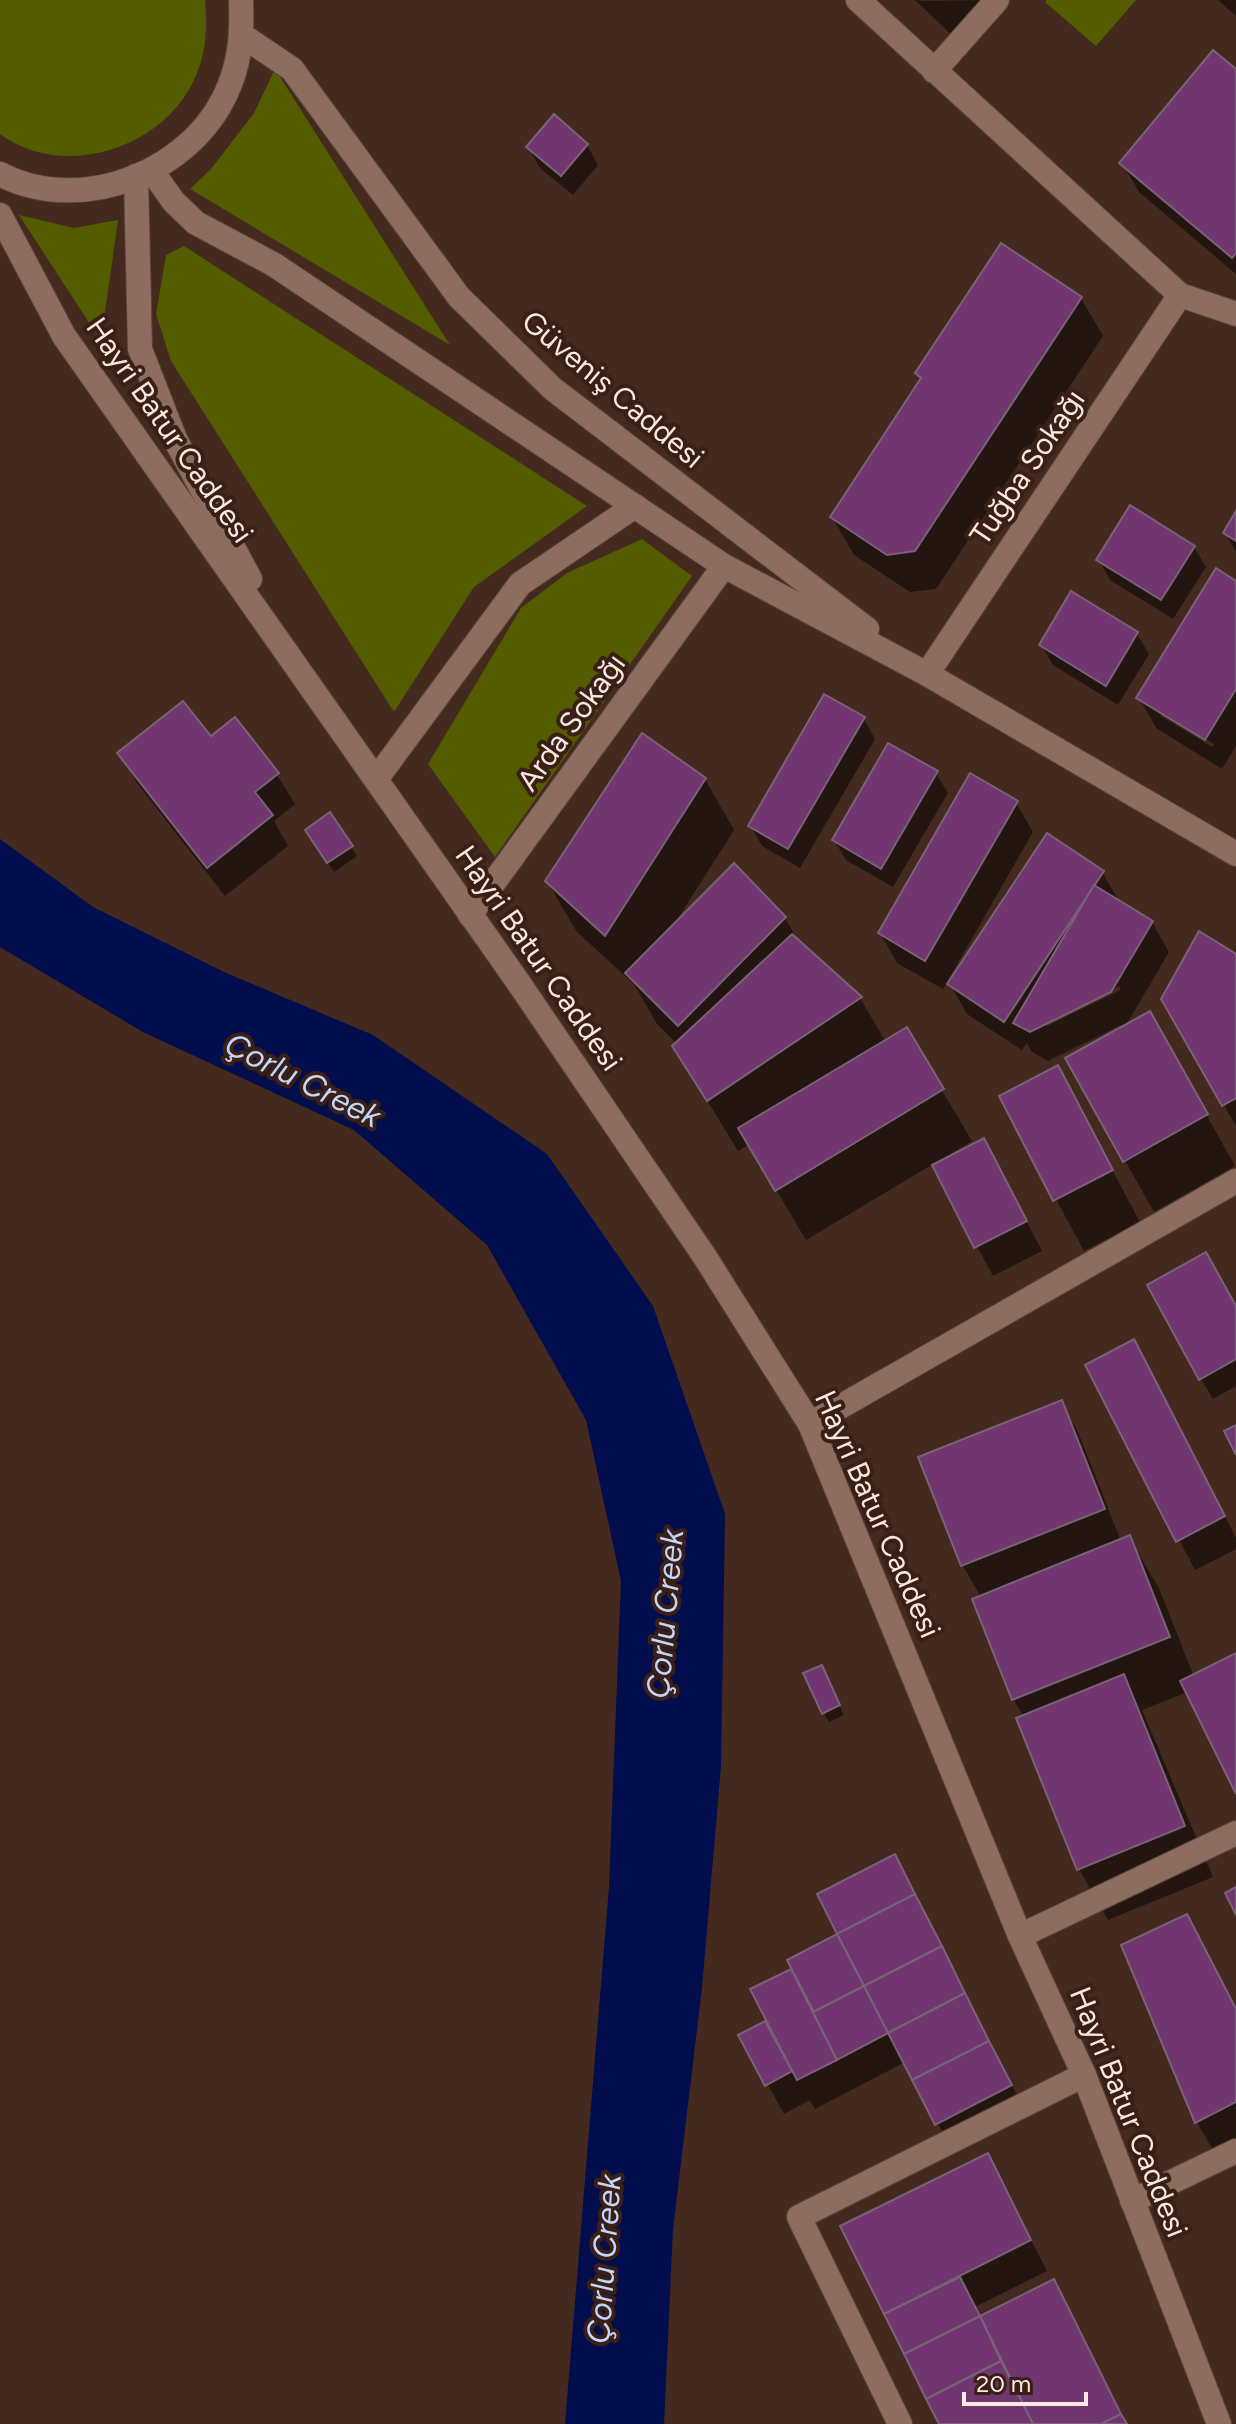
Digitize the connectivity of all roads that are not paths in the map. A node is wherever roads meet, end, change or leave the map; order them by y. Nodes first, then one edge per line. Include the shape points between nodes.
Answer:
1 (241, 0) edge
2 (858, 0) edge
3 (997, 0) edge
4 (243, 36) junction
5 (934, 71) junction
6 (144, 173) junction
7 (0, 174) edge
8 (0, 215) edge
9 (1180, 295) junction
10 (1236, 314) edge
11 (635, 506) junction
12 (724, 566) junction
13 (299, 673) junction
14 (927, 674) junction
15 (377, 778) junction
16 (1236, 854) edge
17 (470, 915) junction
18 (1234, 1190) edge
19 (810, 1424) junction
20 (1236, 1833) edge
21 (1020, 1936) junction
22 (1084, 2075) junction
23 (1236, 2151) edge
24 (1132, 2201) junction
25 (900, 2424) edge
26 (1219, 2424) edge

1 - 4 main road
2 - 5 main road
3 - 5 main road
4 - 6 main road via 230,86 202,130 164,164
4 - 14 main road, Güveniş Caddesi via 292,69 459,297 553,389
5 - 9 main road
6 - 7 main road via 116,185 65,191
6 - 11 main road, Güveniş Caddesi via 196,223 273,264
6 - 13 main road, Hayri Batur Caddesi via 140,349 175,439
8 - 13 main road, Hayri Batur Caddesi via 64,336
9 - 10 main road
9 - 14 main road, Tuğba Sokağı
11 - 12 main road, Güveniş Caddesi
11 - 15 main road via 520,584
12 - 14 main road, Güveniş Caddesi
12 - 17 main road, Arda Sokağı
13 - 15 main road, Hayri Batur Caddesi
14 - 16 main road, Güveniş Caddesi
15 - 17 main road, Hayri Batur Caddesi
17 - 19 main road, Hayri Batur Caddesi via 705,1257
18 - 19 main road
19 - 21 main road, Hayri Batur Caddesi
20 - 21 main road
21 - 22 main road, Hayri Batur Caddesi
22 - 24 main road, Hayri Batur Caddesi
22 - 25 main road via 799,2217
23 - 24 main road
24 - 26 main road, Hayri Batur Caddesi

